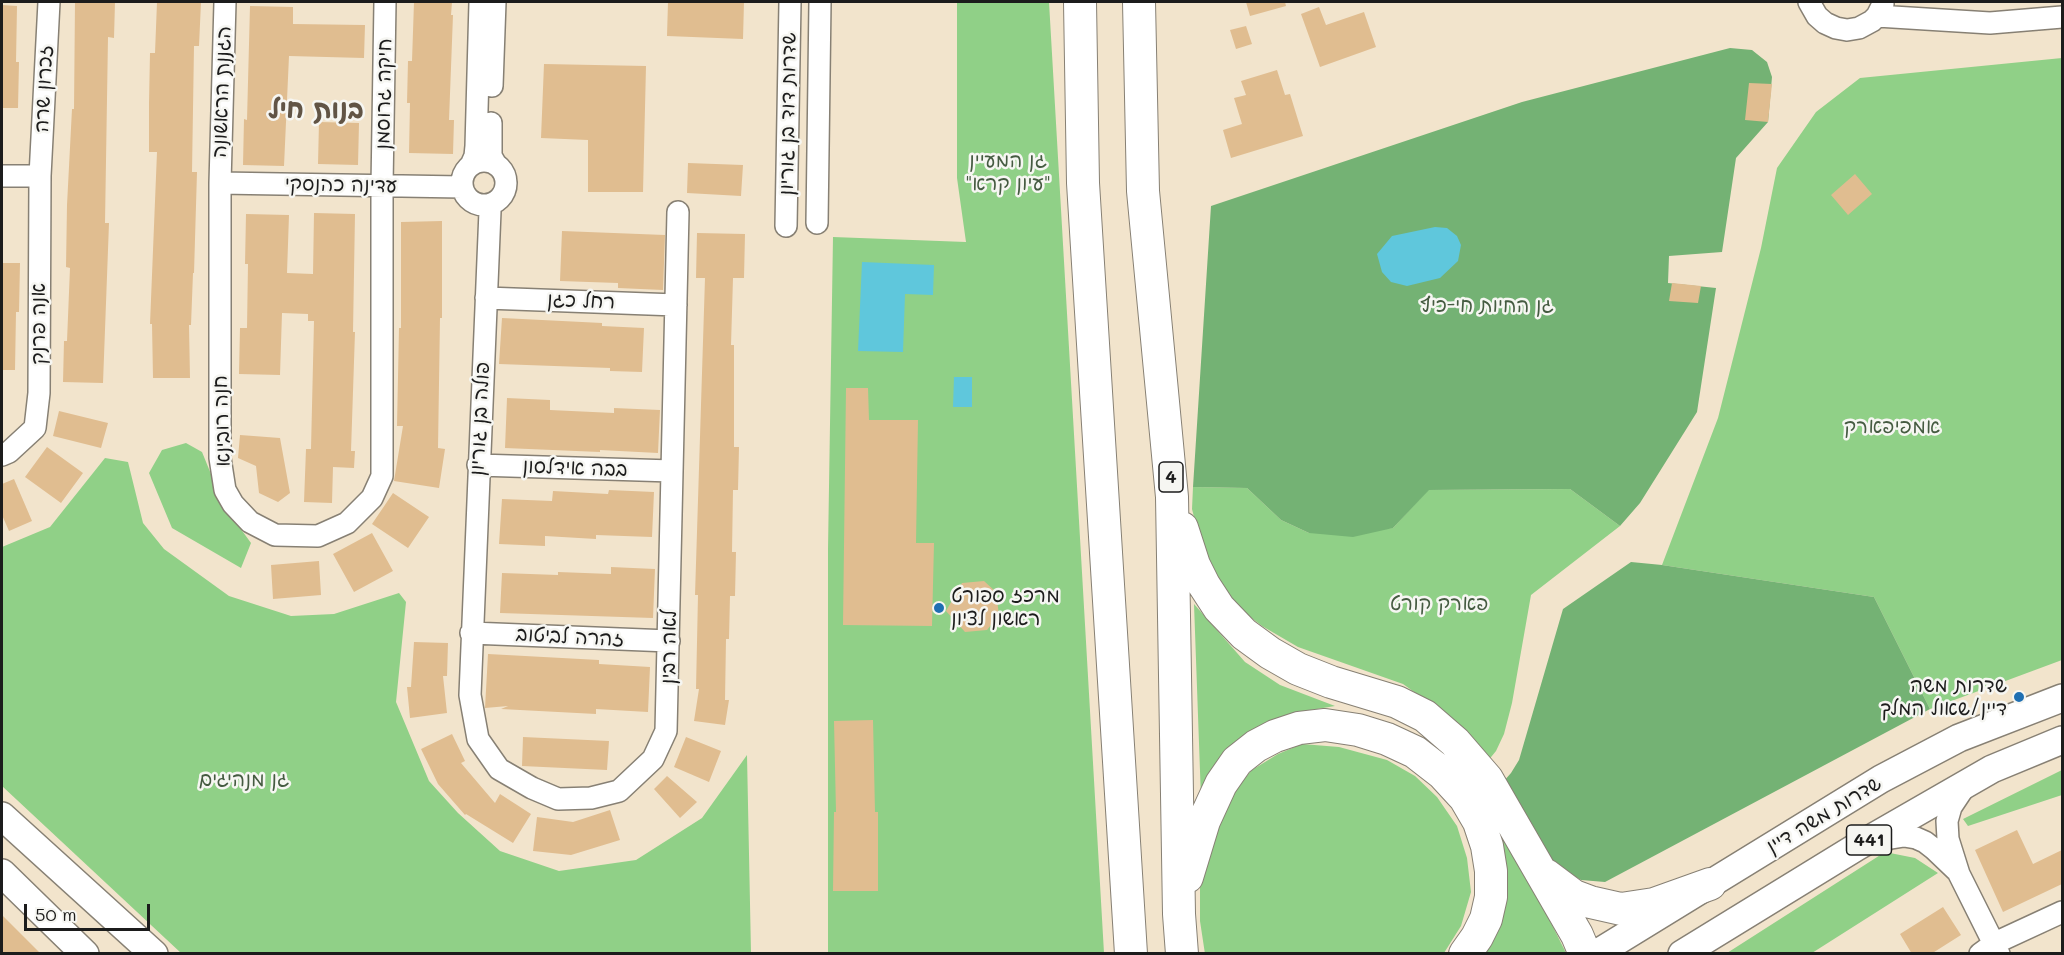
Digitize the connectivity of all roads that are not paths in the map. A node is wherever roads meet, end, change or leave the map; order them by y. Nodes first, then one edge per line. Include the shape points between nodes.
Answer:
1 (49, 2) edge
2 (225, 2) edge
3 (385, 2) edge
4 (480, 2) edge
5 (495, 2) edge
6 (790, 2) edge
7 (820, 2) edge
8 (1080, 2) edge
9 (1139, 2) edge
10 (1809, 2) edge
11 (1881, 9) edge
12 (2062, 18) edge
13 (495, 164) junction
14 (471, 165) junction
15 (2, 176) edge
16 (40, 176) junction
17 (220, 183) junction
18 (382, 186) junction
19 (462, 187) junction
20 (488, 205) junction
21 (678, 212) dead end
22 (817, 223) dead end
23 (786, 226) dead end
24 (486, 298) junction
25 (676, 305) junction
26 (2, 455) edge
27 (478, 465) junction
28 (672, 471) junction
29 (1173, 497) junction
30 (471, 633) junction
31 (669, 642) junction
32 (2062, 698) edge
33 (2062, 740) edge
34 (1967, 783) junction
35 (2, 816) edge
36 (1858, 846) junction
37 (1532, 859) junction
38 (2, 873) edge
39 (1959, 874) junction
40 (1710, 884) junction
41 (2062, 912) edge
42 (1179, 914) junction
43 (1991, 950) edge
44 (85, 954) edge
45 (154, 954) edge
46 (1131, 954) edge
47 (1182, 954) edge
48 (1466, 954) edge
49 (1585, 954) edge
50 (1596, 954) edge
51 (1682, 954) edge

1 - 16 street, זכרון שרה
2 - 17 street, הגננת הראשונה
3 - 18 street, חיקה גרוסמן
4 - 14 street via 476,146
5 - 13 street via 490,146
6 - 23 street, שדרות דוד בן גוריון
7 - 22 street, שדרות דוד בן גוריון
8 - 46 highway via 1083,183
9 - 29 highway, 4 via 1143,191
10 - 11 street via 1825,24 1847,30 1859,28
11 - 12 street via 1990,23
13 - 14 street via 482,161
13 - 20 street via 505,175 505,190
14 - 19 street via 463,175
15 - 16 street
16 - 26 street, אנה פרנק via 39,393 35,428
17 - 18 street, עדינה כהנסקי
17 - 18 street, חנה רובינא via 220,458 225,490 250,522 275,535 318,536 347,523 372,498 382,476
18 - 19 street, עדינה כהנסקי
19 - 20 street via 468,199
20 - 24 street, פולה בן גוריון
21 - 25 street, לאה רבין
24 - 25 street, רחל כגן
24 - 27 street, פולה בן גוריון
25 - 28 street, לאה רבין
27 - 28 street, בבה אידלסון
27 - 30 street, פולה בן גוריון
28 - 31 street, לאה רבין
29 - 37 highway via 1188,549 1218,608 1244,634 1299,669 1397,702 1425,716 1455,742 1487,779
29 - 42 highway, 4
30 - 31 street, זהרה לביטוב
30 - 31 street, לאה רבין via 470,695 478,739 499,769 558,799 591,798 619,791 653,759 666,731
32 - 40 main road, שדרות משה דיין / 441 via 1991,724 1924,756
33 - 34 main road, 441
34 - 36 main road, 441
34 - 39 street via 1947,821
35 - 45 main road
36 - 39 street via 1904,836 1916,838 1934,849
36 - 51 main road, 441
37 - 40 highway via 1549,878 1574,896 1614,908 1654,904
37 - 49 highway
38 - 44 main road
39 - 43 street
40 - 50 main road, שדרות משה דיין / 441
41 - 43 street
42 - 47 highway, 4
42 - 48 highway via 1204,821 1237,761 1275,736 1325,725 1358,730 1415,752 1443,773 1465,798 1488,846 1491,872 1486,919

